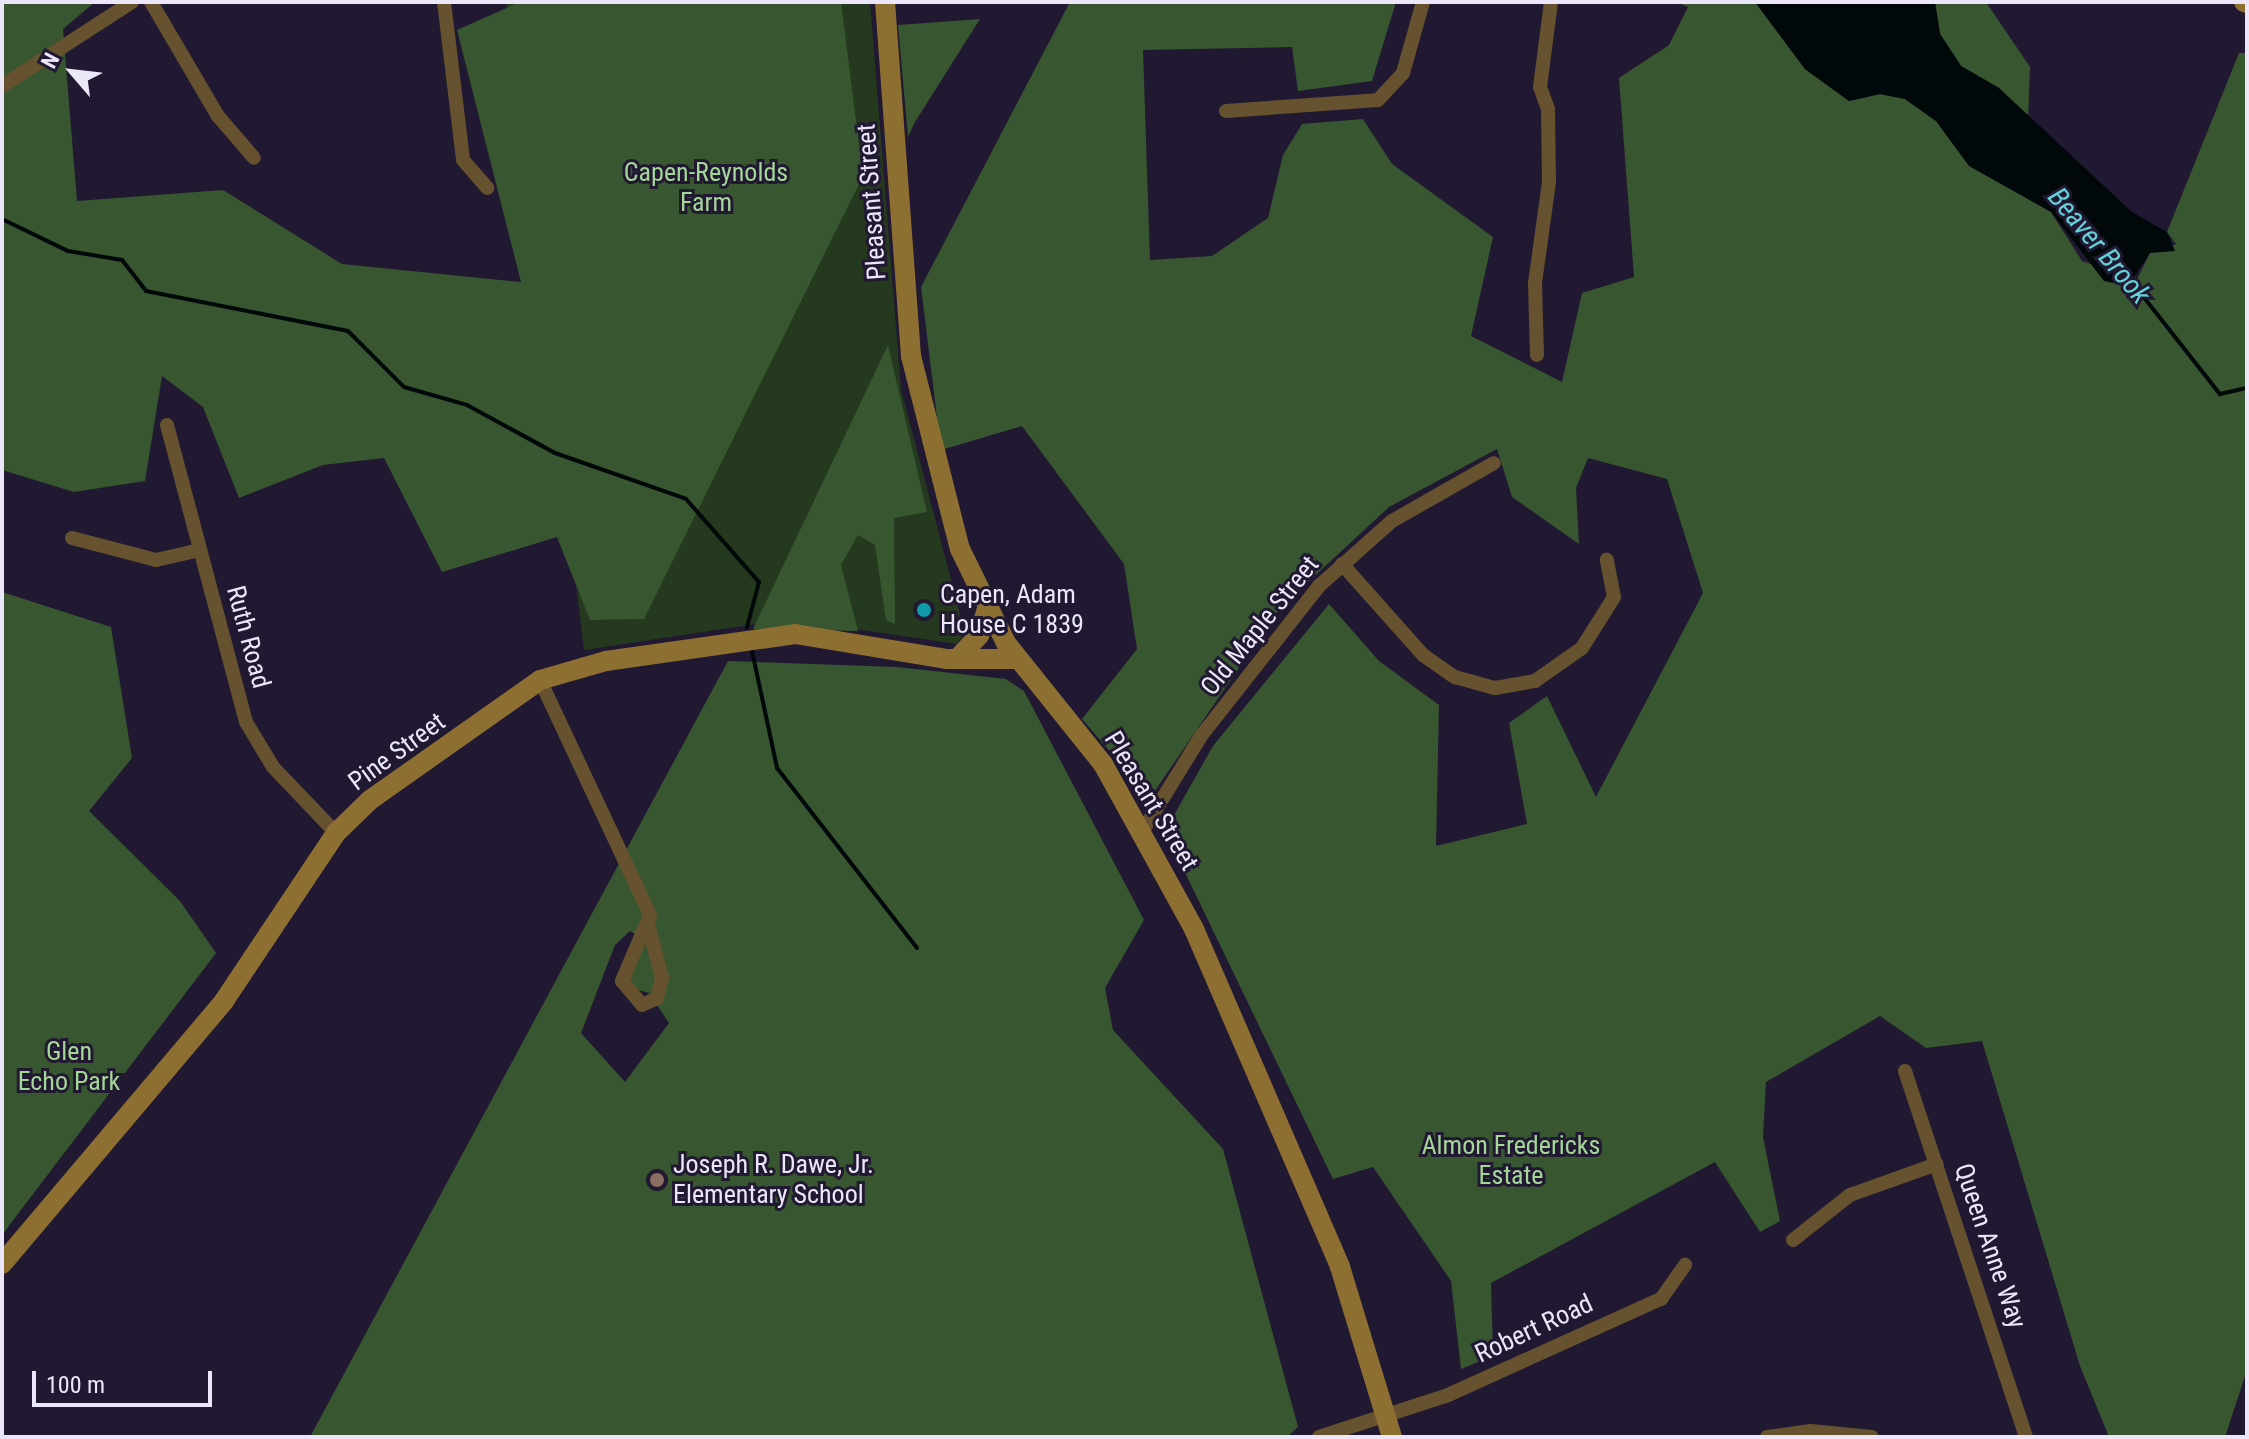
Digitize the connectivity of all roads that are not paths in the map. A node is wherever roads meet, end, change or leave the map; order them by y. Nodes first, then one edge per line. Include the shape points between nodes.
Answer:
1 (132, 2) edge
2 (151, 2) edge
3 (444, 2) edge
4 (885, 2) edge
5 (1423, 2) edge
6 (1551, 2) edge
7 (2, 86) edge
8 (1226, 111) dead end
9 (254, 158) dead end
10 (487, 188) dead end
11 (1537, 355) dead end
12 (167, 425) dead end
13 (1494, 463) dead end
14 (72, 538) dead end
15 (200, 550) junction
16 (1607, 560) dead end
17 (1342, 564) junction
18 (987, 608) junction
19 (957, 659) junction
20 (1018, 659) junction
21 (540, 680) junction
22 (1142, 832) junction
23 (336, 833) junction
24 (648, 924) junction
25 (1905, 1071) dead end
26 (1937, 1164) junction
27 (1793, 1240) dead end
28 (2, 1264) edge
29 (1685, 1265) dead end
30 (1387, 1415) junction
31 (1319, 1437) edge
32 (1392, 1437) edge
33 (1767, 1437) edge
34 (1872, 1437) edge
35 (2026, 1437) edge

1 - 7 street
2 - 9 street via 218,116
3 - 10 street via 463,160
4 - 18 main road, Pleasant Street via 911,356 940,490
5 - 8 street via 1403,73 1378,100
6 - 11 street via 1540,87 1548,109 1549,170 1535,283
12 - 15 street, Ruth Road
13 - 17 street, Old Maple Street via 1392,521
14 - 15 street via 134,558
15 - 23 street, Ruth Road via 246,722 273,767
16 - 17 street via 1614,597 1582,648 1535,681 1495,688 1459,679 1423,655
17 - 22 street, Old Maple Street via 1201,736
18 - 19 main road via 979,635
18 - 20 main road, Pleasant Street
19 - 20 main road, Pine Street
19 - 21 main road, Pine Street via 771,635 606,661
20 - 22 main road, Pleasant Street via 1103,764
21 - 23 main road, Pine Street via 370,800
21 - 24 street via 628,858
22 - 30 main road, Pleasant Street via 1254,1057 1361,1322
23 - 28 main road, Pine Street via 224,1001
24 - 24 street via 662,978 657,998 642,1005 622,981
25 - 26 street, Queen Anne Way
26 - 27 street via 1850,1195
26 - 35 street, Queen Anne Way
29 - 30 street, Robert Road via 1661,1299
30 - 31 street, Robert Road
30 - 32 main road, Pleasant Street
33 - 34 street

